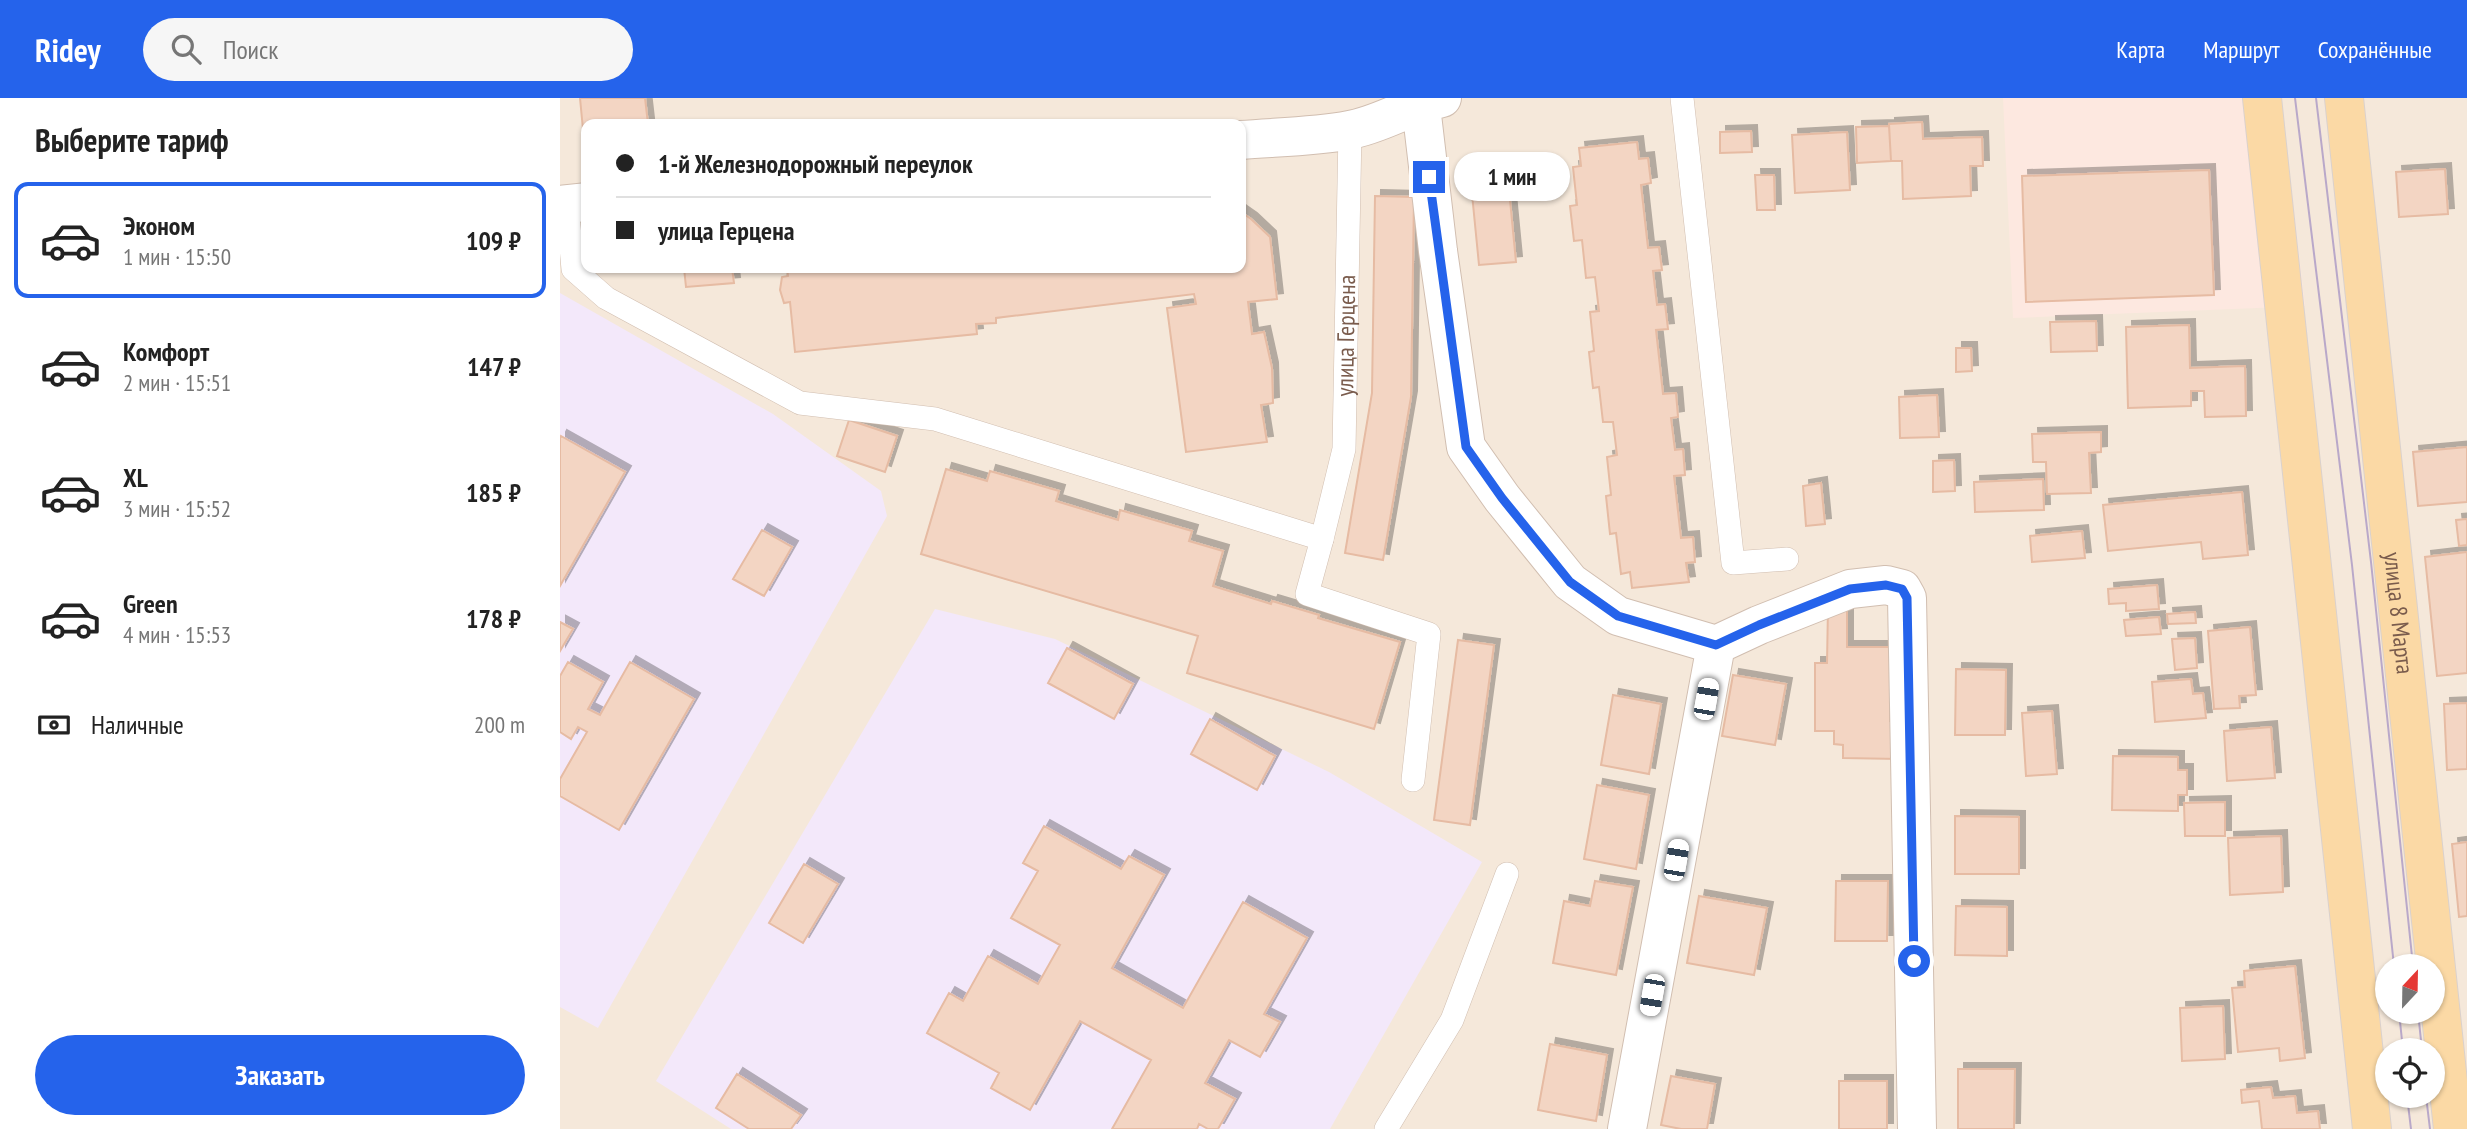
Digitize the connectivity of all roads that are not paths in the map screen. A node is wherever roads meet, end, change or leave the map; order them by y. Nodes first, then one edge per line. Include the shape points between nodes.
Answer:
1 (1682, 98) edge
2 (2262, 98) edge
3 (2344, 98) edge
4 (1428, 100) edge
5 (1350, 130) junction
6 (1246, 140) edge
7 (571, 204) edge
8 (1322, 539) junction
9 (1787, 559) dead end
10 (1716, 645) junction
11 (1413, 780) dead end
12 (1507, 874) dead end
13 (1387, 1129) edge
14 (1627, 1129) edge
15 (1917, 1129) edge
16 (2372, 1129) edge
17 (2453, 1129) edge

1 - 9 lane via 1733,563
2 - 16 main road
3 - 17 main road, улица 8 Марта
4 - 5 street
4 - 10 street via 1438,251 1466,447 1570,582 1618,616
5 - 6 street
5 - 8 lane, улица Герцена via 1344,449
7 - 8 lane via 573,269 606,298 800,403 935,419
8 - 11 lane, улица Герцена via 1307,594 1429,634
10 - 14 street
10 - 15 street via 1850,589 1886,585 1902,589 1907,598
12 - 13 lane via 1452,1020

